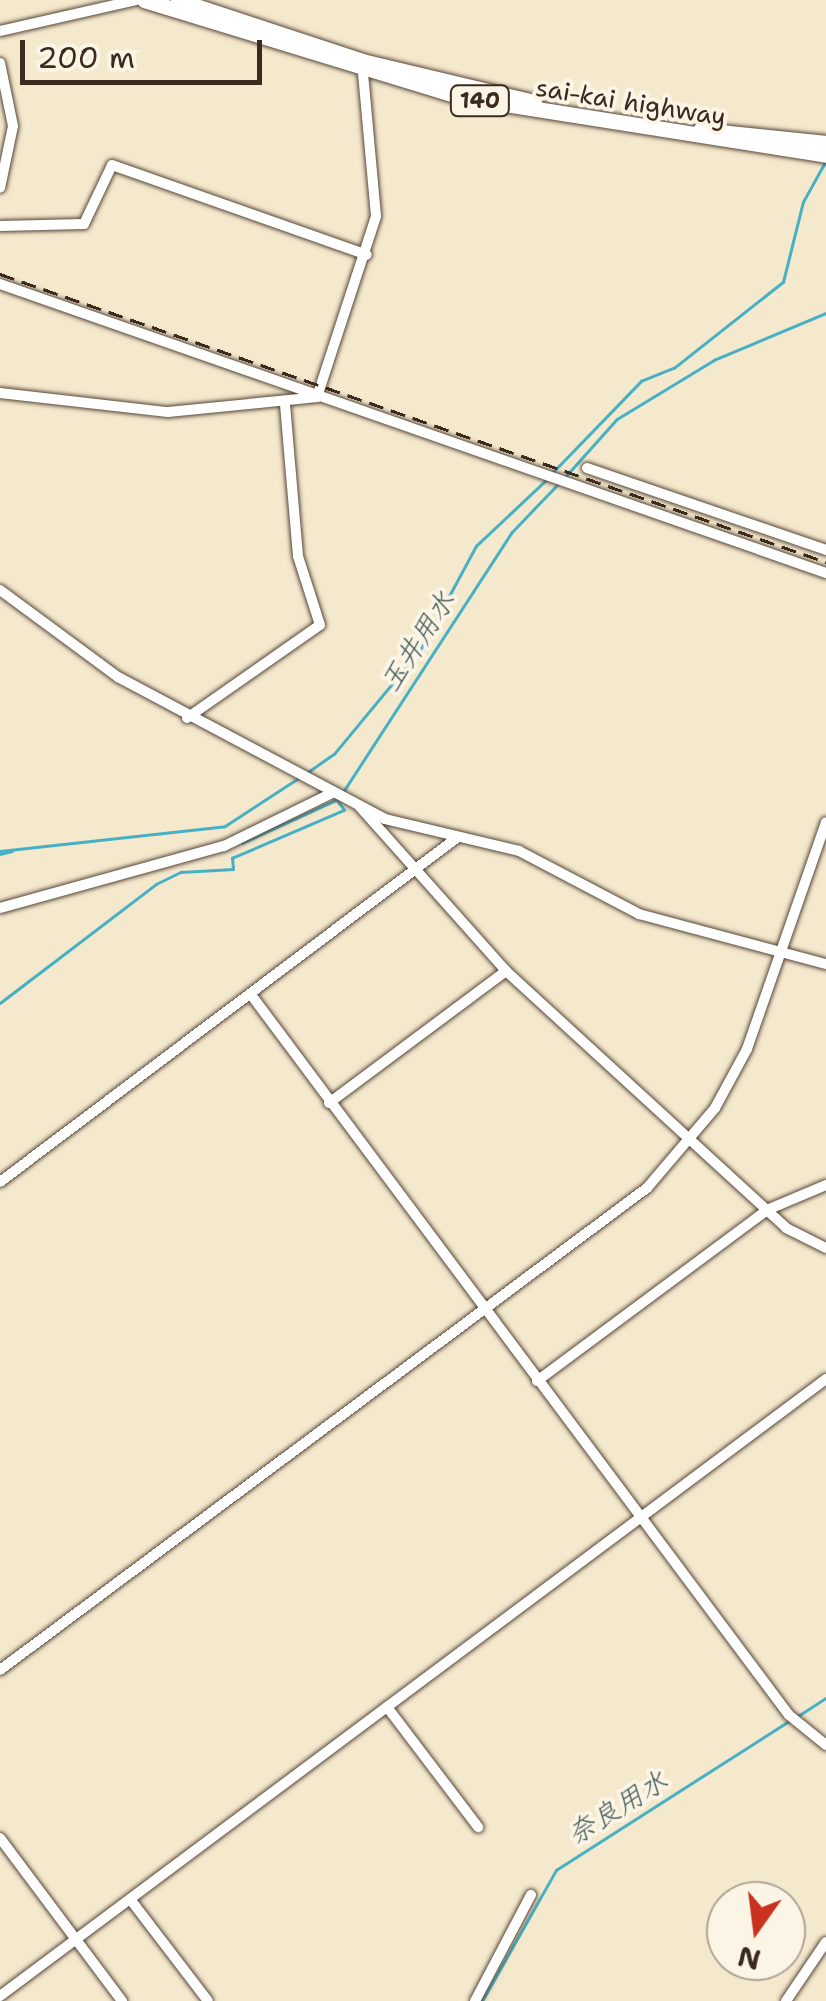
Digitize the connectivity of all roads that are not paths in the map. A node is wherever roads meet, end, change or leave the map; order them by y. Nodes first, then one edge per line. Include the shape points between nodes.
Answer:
1 (136, 0) edge
2 (144, 0) edge
3 (178, 0) edge
4 (0, 31) edge
5 (0, 63) edge
6 (362, 66) junction
7 (692, 134) junction
8 (826, 143) edge
9 (826, 154) edge
10 (0, 188) edge
11 (0, 226) edge
12 (368, 256) junction
13 (0, 284) edge
14 (0, 393) edge
15 (317, 397) junction
16 (285, 403) junction
17 (587, 468) dead end
18 (826, 550) edge
19 (826, 573) edge
20 (0, 590) edge
21 (187, 718) junction
22 (333, 794) junction
23 (360, 808) junction
24 (826, 822) edge
25 (458, 837) junction
26 (822, 848) edge
27 (413, 876) junction
28 (0, 908) edge
29 (781, 950) junction
30 (826, 964) edge
31 (506, 971) junction
32 (252, 996) junction
33 (329, 1102) junction
34 (692, 1140) junction
35 (0, 1182) edge
36 (826, 1185) edge
37 (767, 1210) junction
38 (826, 1248) edge
39 (484, 1308) junction
40 (826, 1379) edge
41 (538, 1381) junction
42 (640, 1517) junction
43 (0, 1670) edge
44 (387, 1707) junction
45 (826, 1744) edge
46 (478, 1827) dead end
47 (0, 1838) edge
48 (531, 1895) dead end
49 (130, 1899) junction
50 (76, 1939) junction
51 (826, 1942) edge
52 (0, 1996) edge
53 (122, 2001) edge
54 (208, 2001) edge
55 (475, 2001) edge
56 (786, 2001) edge

1 - 4 street
2 - 6 highway, sai-kai highway / 140
3 - 6 highway, sai-kai highway / 140
5 - 10 street via 12,126
6 - 7 highway, sai-kai highway / 140 via 563,113
6 - 12 street via 376,216
7 - 8 highway, sai-kai highway / 140
7 - 9 highway, sai-kai highway / 140
11 - 12 street via 84,224 112,165
12 - 15 street
13 - 15 street
14 - 16 street via 168,412
15 - 16 street
15 - 19 street
16 - 21 street via 298,556 320,625
17 - 18 street
20 - 21 street
21 - 22 street
22 - 23 street
22 - 28 street via 224,846
23 - 25 street
23 - 27 street
24 - 26 street
25 - 27 street
25 - 29 street via 541,860 639,914
26 - 29 street
27 - 31 street
27 - 32 street
29 - 30 street
29 - 34 street via 747,1049
31 - 33 street
31 - 34 street
32 - 33 street
32 - 35 street
33 - 39 street
34 - 37 street
34 - 39 street via 647,1188
36 - 37 street
37 - 38 street
37 - 41 street
39 - 41 street
39 - 43 street
40 - 42 street
41 - 42 street
42 - 44 street
42 - 45 street via 788,1715
44 - 46 street
44 - 49 street
47 - 50 street
48 - 55 street
49 - 50 street
49 - 54 street
50 - 52 street
50 - 53 street
51 - 56 street

